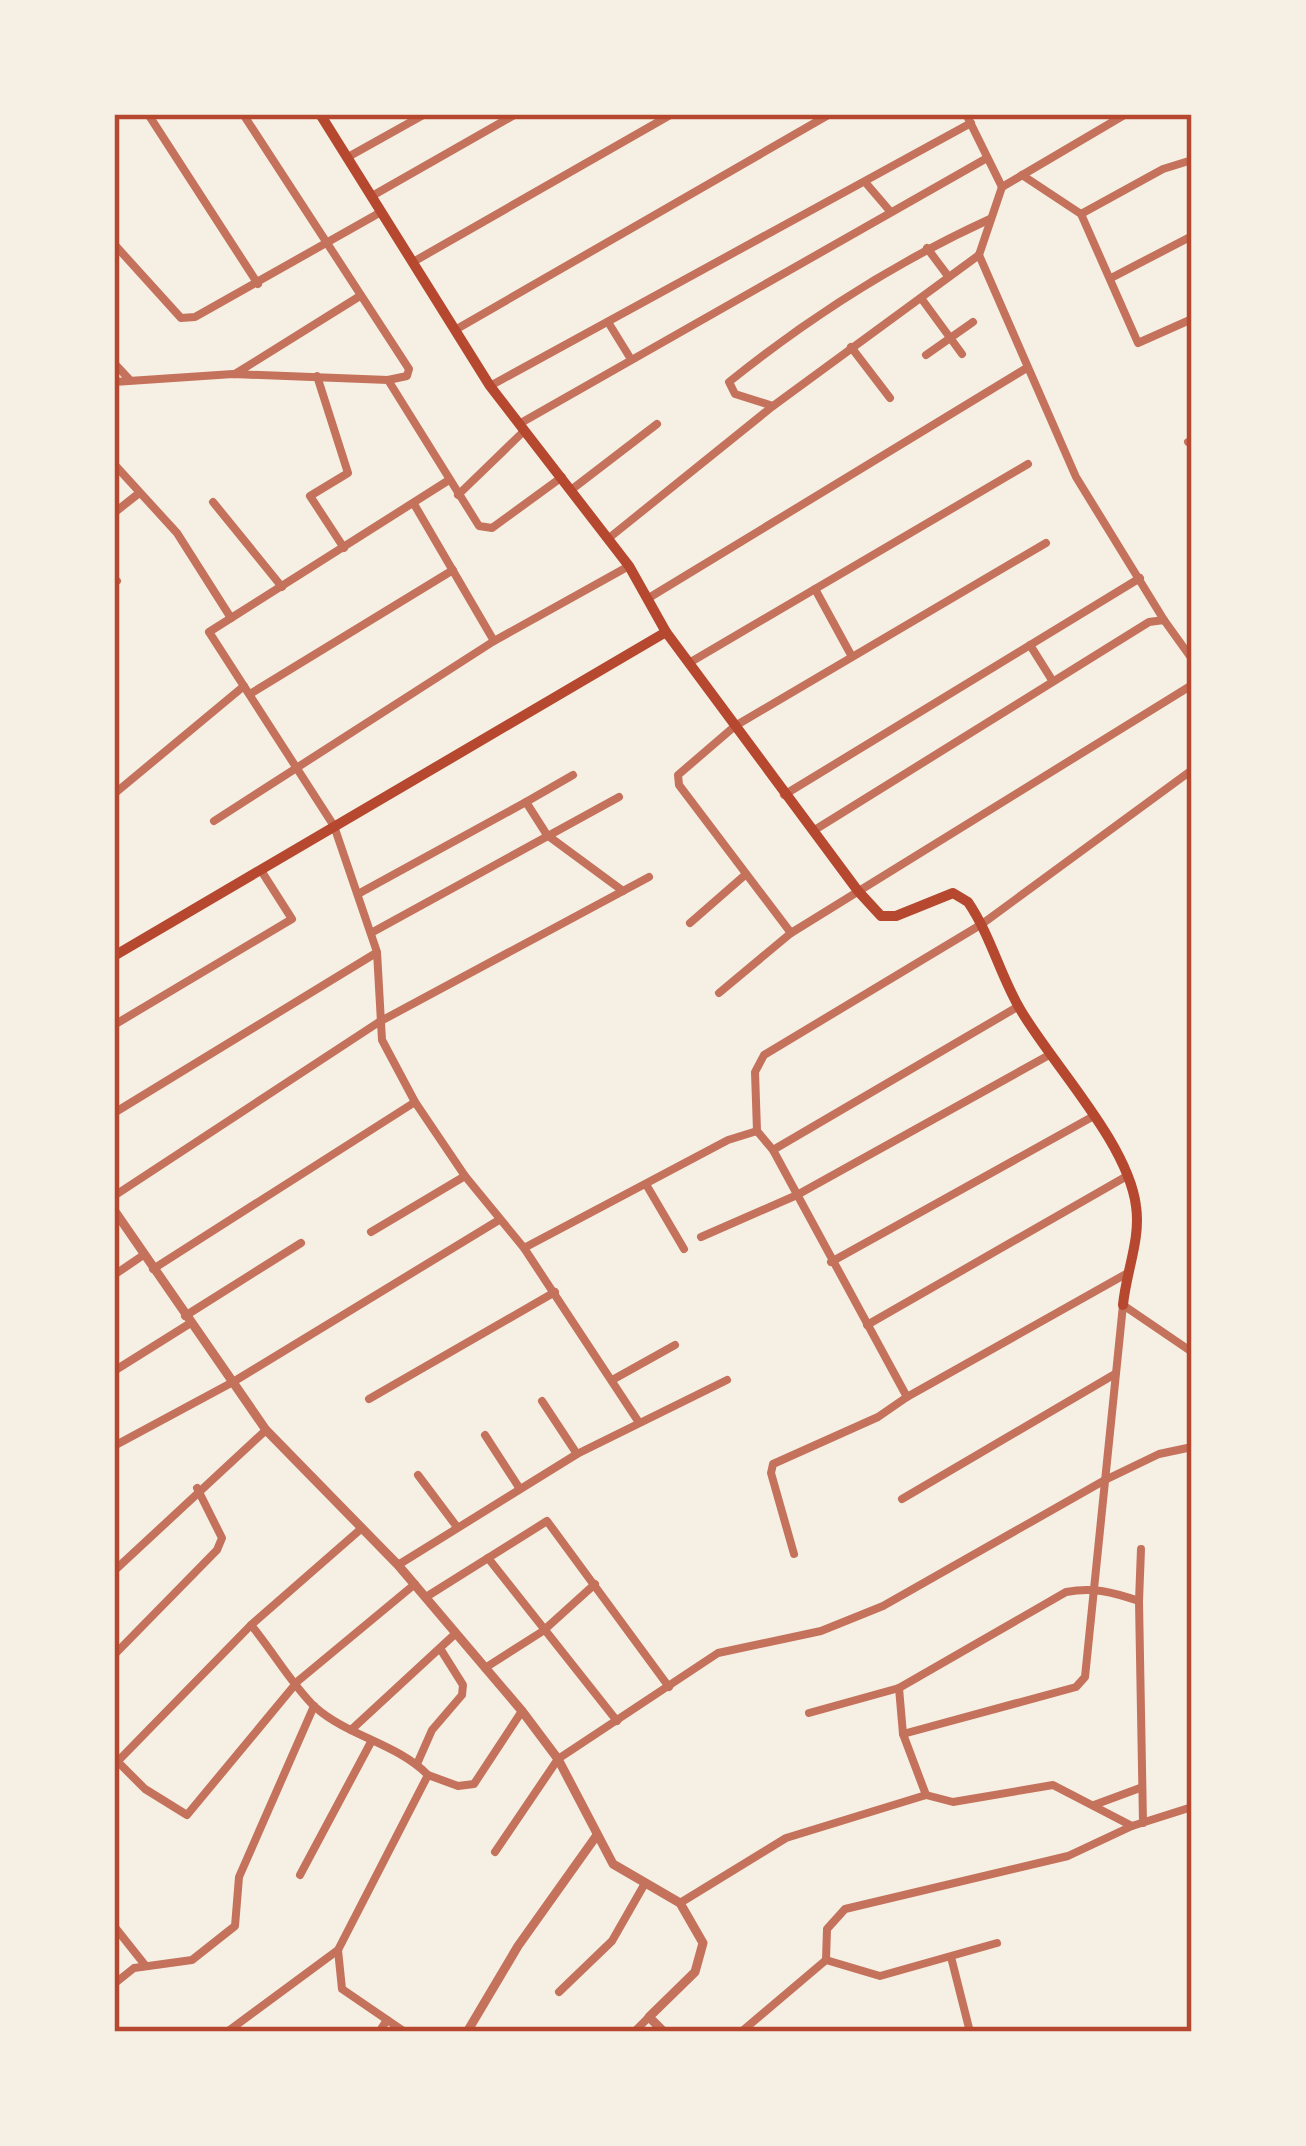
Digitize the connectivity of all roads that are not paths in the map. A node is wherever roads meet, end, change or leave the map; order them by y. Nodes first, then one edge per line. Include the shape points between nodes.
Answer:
1 (148, 114) edge
2 (243, 114) edge
3 (320, 114) edge
4 (425, 114) edge
5 (516, 114) edge
6 (672, 114) edge
7 (830, 114) edge
8 (1126, 114) edge
9 (968, 118) edge
10 (348, 158) junction
11 (987, 158) junction
12 (1192, 160) edge
13 (1022, 175) junction
14 (866, 182) junction
15 (1002, 187) junction
16 (372, 196) junction
17 (889, 210) junction
18 (381, 212) junction
19 (1081, 214) junction
20 (991, 219) junction
21 (1192, 236) edge
22 (114, 244) edge
23 (327, 244) junction
24 (927, 248) junction
25 (979, 255) junction
26 (412, 262) junction
27 (948, 276) junction
28 (1113, 277) junction
29 (258, 284) junction
30 (360, 296) junction
31 (921, 298) junction
32 (1192, 319) edge
33 (608, 322) junction
34 (973, 322) dead end
35 (455, 330) junction
36 (950, 338) junction
37 (851, 347) junction
38 (962, 354) dead end
39 (926, 355) dead end
40 (629, 356) junction
41 (114, 363) edge
42 (1025, 370) junction
43 (233, 374) junction
44 (317, 376) junction
45 (130, 380) junction
46 (388, 380) junction
47 (114, 382) edge
48 (490, 386) junction
49 (890, 398) dead end
50 (773, 406) junction
51 (657, 424) dead end
52 (520, 428) junction
53 (114, 464) edge
54 (1028, 464) dead end
55 (562, 478) junction
56 (449, 480) junction
57 (571, 490) junction
58 (138, 494) junction
59 (458, 495) junction
60 (213, 502) dead end
61 (414, 504) junction
62 (114, 513) edge
63 (608, 539) junction
64 (1046, 544) dead end
65 (344, 548) junction
66 (628, 566) junction
67 (453, 570) junction
68 (1139, 578) junction
69 (282, 586) junction
70 (815, 589) junction
71 (646, 599) junction
72 (231, 618) junction
73 (1164, 620) junction
74 (666, 632) junction
75 (494, 641) junction
76 (1030, 645) junction
77 (851, 655) junction
78 (1192, 659) edge
79 (689, 663) junction
80 (1052, 680) junction
81 (1192, 685) edge
82 (247, 690) junction
83 (735, 726) junction
84 (292, 767) junction
85 (1192, 770) edge
86 (573, 775) dead end
87 (114, 794) edge
88 (784, 795) junction
89 (619, 796) dead end
90 (526, 802) junction
91 (214, 820) dead end
92 (334, 826) junction
93 (812, 831) junction
94 (547, 835) junction
95 (262, 872) junction
96 (745, 875) junction
97 (649, 877) dead end
98 (858, 890) junction
99 (623, 891) junction
100 (358, 893) junction
101 (689, 923) dead end
102 (982, 924) junction
103 (371, 933) junction
104 (791, 933) junction
105 (377, 952) junction
106 (114, 956) edge
107 (719, 993) dead end
108 (1018, 1006) junction
109 (379, 1022) junction
110 (114, 1025) edge
111 (1052, 1053) junction
112 (415, 1102) junction
113 (114, 1113) edge
114 (1092, 1117) junction
115 (757, 1131) junction
116 (773, 1150) junction
117 (465, 1176) junction
118 (1127, 1176) junction
119 (647, 1186) junction
120 (114, 1196) edge
121 (796, 1196) junction
122 (114, 1210) edge
123 (499, 1220) junction
124 (371, 1232) dead end
125 (701, 1237) dead end
126 (301, 1243) dead end
127 (524, 1248) junction
128 (684, 1249) dead end
129 (142, 1256) junction
130 (831, 1262) junction
131 (152, 1270) junction
132 (1126, 1274) junction
133 (114, 1275) edge
134 (555, 1292) junction
135 (1123, 1305) junction
136 (186, 1320) junction
137 (867, 1325) junction
138 (675, 1346) dead end
139 (1192, 1352) edge
140 (114, 1371) edge
141 (1116, 1374) junction
142 (614, 1379) junction
143 (727, 1380) dead end
144 (233, 1382) junction
145 (907, 1397) junction
146 (369, 1399) dead end
147 (542, 1402) dead end
148 (638, 1420) junction
149 (266, 1430) junction
150 (485, 1435) dead end
151 (114, 1446) edge
152 (1192, 1447) edge
153 (577, 1454) junction
154 (418, 1475) dead end
155 (1105, 1480) junction
156 (197, 1488) junction
157 (520, 1489) junction
158 (902, 1499) dead end
159 (457, 1527) junction
160 (362, 1528) junction
161 (1141, 1549) dead end
162 (794, 1554) dead end
163 (488, 1558) junction
164 (398, 1565) junction
165 (114, 1571) edge
166 (415, 1584) junction
167 (596, 1584) junction
168 (1094, 1587) junction
169 (426, 1598) junction
170 (1139, 1601) junction
171 (251, 1625) junction
172 (543, 1631) junction
173 (455, 1634) junction
174 (441, 1650) junction
175 (114, 1655) edge
176 (485, 1668) junction
177 (298, 1682) junction
178 (668, 1687) junction
179 (899, 1688) junction
180 (314, 1706) junction
181 (522, 1711) junction
182 (809, 1713) dead end
183 (617, 1721) junction
184 (352, 1730) junction
185 (903, 1734) junction
186 (371, 1742) junction
187 (558, 1759) junction
188 (116, 1760) edge
189 (417, 1764) junction
190 (428, 1774) junction
191 (1140, 1787) junction
192 (926, 1795) junction
193 (1093, 1805) junction
194 (1192, 1808) edge
195 (1138, 1824) junction
196 (597, 1835) junction
197 (495, 1852) dead end
198 (300, 1875) dead end
199 (644, 1885) junction
200 (680, 1903) junction
201 (114, 1926) edge
202 (997, 1943) dead end
203 (338, 1950) junction
204 (951, 1957) junction
205 (826, 1960) junction
206 (145, 1965) junction
207 (114, 1984) edge
208 (560, 1992) dead end
209 (649, 2017) junction
210 (387, 2020) junction
211 (227, 2032) edge
212 (379, 2032) edge
213 (405, 2032) edge
214 (467, 2032) edge
215 (634, 2032) edge
216 (664, 2032) edge
217 (741, 2032) edge
218 (970, 2032) edge

1 - 29 street
2 - 23 street
3 - 10 main road
4 - 10 street
5 - 16 street
6 - 26 street
7 - 35 street
8 - 13 street
9 - 11 street
9 - 14 street
10 - 16 main road
11 - 15 street
11 - 17 street
12 - 19 street
13 - 15 street
13 - 19 street
14 - 17 street
14 - 33 street
15 - 20 street
16 - 18 main road
17 - 40 street
18 - 23 street
18 - 26 main road
19 - 28 street
20 - 24 street
20 - 25 street
21 - 28 street
22 - 29 street via 181,318
23 - 29 street
23 - 30 street
24 - 27 street
24 - 50 street via 817,311 729,382 735,394
25 - 27 street
25 - 42 street
26 - 35 main road
27 - 31 street
28 - 32 street via 1138,343
30 - 43 street
30 - 46 street via 409,369 401,380
31 - 36 street
31 - 37 street
33 - 40 street
33 - 48 street
34 - 36 street
35 - 48 main road
36 - 38 street
36 - 39 street
37 - 49 street
37 - 50 street
40 - 52 street
41 - 45 street
42 - 68 street via 1076,477
42 - 71 street
43 - 44 street
43 - 45 street
44 - 46 street
44 - 65 street via 348,473 310,496
45 - 47 street
46 - 56 street
48 - 52 main road
50 - 63 street
51 - 57 street
52 - 55 main road
52 - 59 street
53 - 58 street
54 - 70 street
55 - 57 main road
55 - 59 street via 492,528 479,526
56 - 59 street
56 - 61 street
57 - 63 main road
58 - 62 street
58 - 72 street via 177,533
60 - 69 street
61 - 65 street
61 - 67 street
63 - 66 main road
64 - 77 street
65 - 69 street
66 - 71 main road
66 - 75 street
67 - 75 street
67 - 82 street
68 - 73 street
68 - 76 street
69 - 72 street
70 - 77 street
70 - 79 street
71 - 74 main road
72 - 82 street via 209,632
73 - 78 street
73 - 80 street via 1138,627
74 - 79 main road
74 - 92 main road
75 - 84 street
76 - 80 street
76 - 88 street
77 - 83 street
79 - 83 main road
80 - 93 street
81 - 98 street
82 - 84 street
82 - 87 street
83 - 88 main road
83 - 96 street via 678,775
84 - 91 street
84 - 92 street
85 - 102 street
86 - 90 street
88 - 93 main road
89 - 94 street
90 - 94 street
90 - 100 street
92 - 95 main road
92 - 100 street
93 - 98 main road
94 - 99 street
94 - 103 street
95 - 106 main road
95 - 110 street via 292,919
96 - 101 street
96 - 104 street
97 - 99 street
98 - 102 main road via 881,916 953,893
98 - 104 street
99 - 109 street
100 - 103 street
102 - 108 main road
102 - 115 street via 764,1055 755,1072
103 - 105 street
104 - 107 street
105 - 109 street
105 - 113 street
108 - 111 main road
108 - 116 street
109 - 112 street
109 - 120 street
111 - 114 main road
111 - 121 street
112 - 117 street
112 - 131 street
114 - 118 main road
114 - 130 street
115 - 116 street
115 - 119 street
116 - 121 street
117 - 123 street
117 - 124 street
118 - 132 main road via 1137,1234
118 - 137 street
119 - 127 street
119 - 128 street
121 - 125 street
121 - 130 street
122 - 129 street
123 - 127 street
123 - 144 street
126 - 136 street
127 - 134 street
129 - 131 street
129 - 133 street
130 - 137 street
131 - 136 street
132 - 135 main road
132 - 145 street
134 - 142 street
134 - 146 street
135 - 139 street
135 - 141 street
136 - 140 street
136 - 144 street
137 - 145 street
138 - 142 street
141 - 155 street
141 - 158 street
142 - 148 street
143 - 148 street
144 - 149 street
144 - 151 street
145 - 162 street via 773,1464
147 - 153 street
148 - 153 street
149 - 156 street
149 - 160 street
150 - 157 street
152 - 155 street
153 - 157 street
154 - 159 street
155 - 168 street
155 - 178 street via 883,1606 821,1631 718,1653
156 - 165 street
156 - 175 street via 222,1538 217,1550
157 - 159 street
159 - 164 street
160 - 164 street
160 - 171 street
161 - 170 street
163 - 167 street via 547,1521
163 - 169 street
163 - 172 street
164 - 166 street
166 - 169 street
166 - 177 street
167 - 172 street
167 - 178 street
168 - 170 street
168 - 179 street via 1066,1592
168 - 185 street via 1085,1677 1076,1687
169 - 173 street
170 - 191 street
171 - 177 street
171 - 188 street
172 - 176 street
172 - 183 street
173 - 174 street
173 - 176 street
174 - 184 street
174 - 189 street via 462,1695 432,1730
176 - 181 street
177 - 180 street
177 - 188 street via 187,1815
178 - 183 street
179 - 182 street
179 - 185 street
180 - 184 street
180 - 206 street via 238,1877 235,1926 192,1960
181 - 187 street
181 - 190 street via 474,1784
183 - 187 street
184 - 186 street
185 - 192 street
186 - 189 street
186 - 198 street
187 - 196 street
187 - 197 street
189 - 190 street
190 - 203 street
191 - 193 street
191 - 195 street
192 - 193 street via 953,1802 1053,1785
192 - 200 street via 786,1838
193 - 195 street
194 - 195 street
195 - 205 street via 1068,1856 845,1909 826,1929
196 - 199 street via 613,1864
196 - 214 street
199 - 200 street
199 - 208 street via 612,1940
200 - 209 street via 703,1942 695,1972
201 - 206 street
202 - 204 street
203 - 210 street via 343,1988
203 - 211 street
204 - 205 street via 880,1976
204 - 218 street
205 - 217 street
206 - 207 street
209 - 215 street
209 - 216 street
210 - 212 street
210 - 213 street

